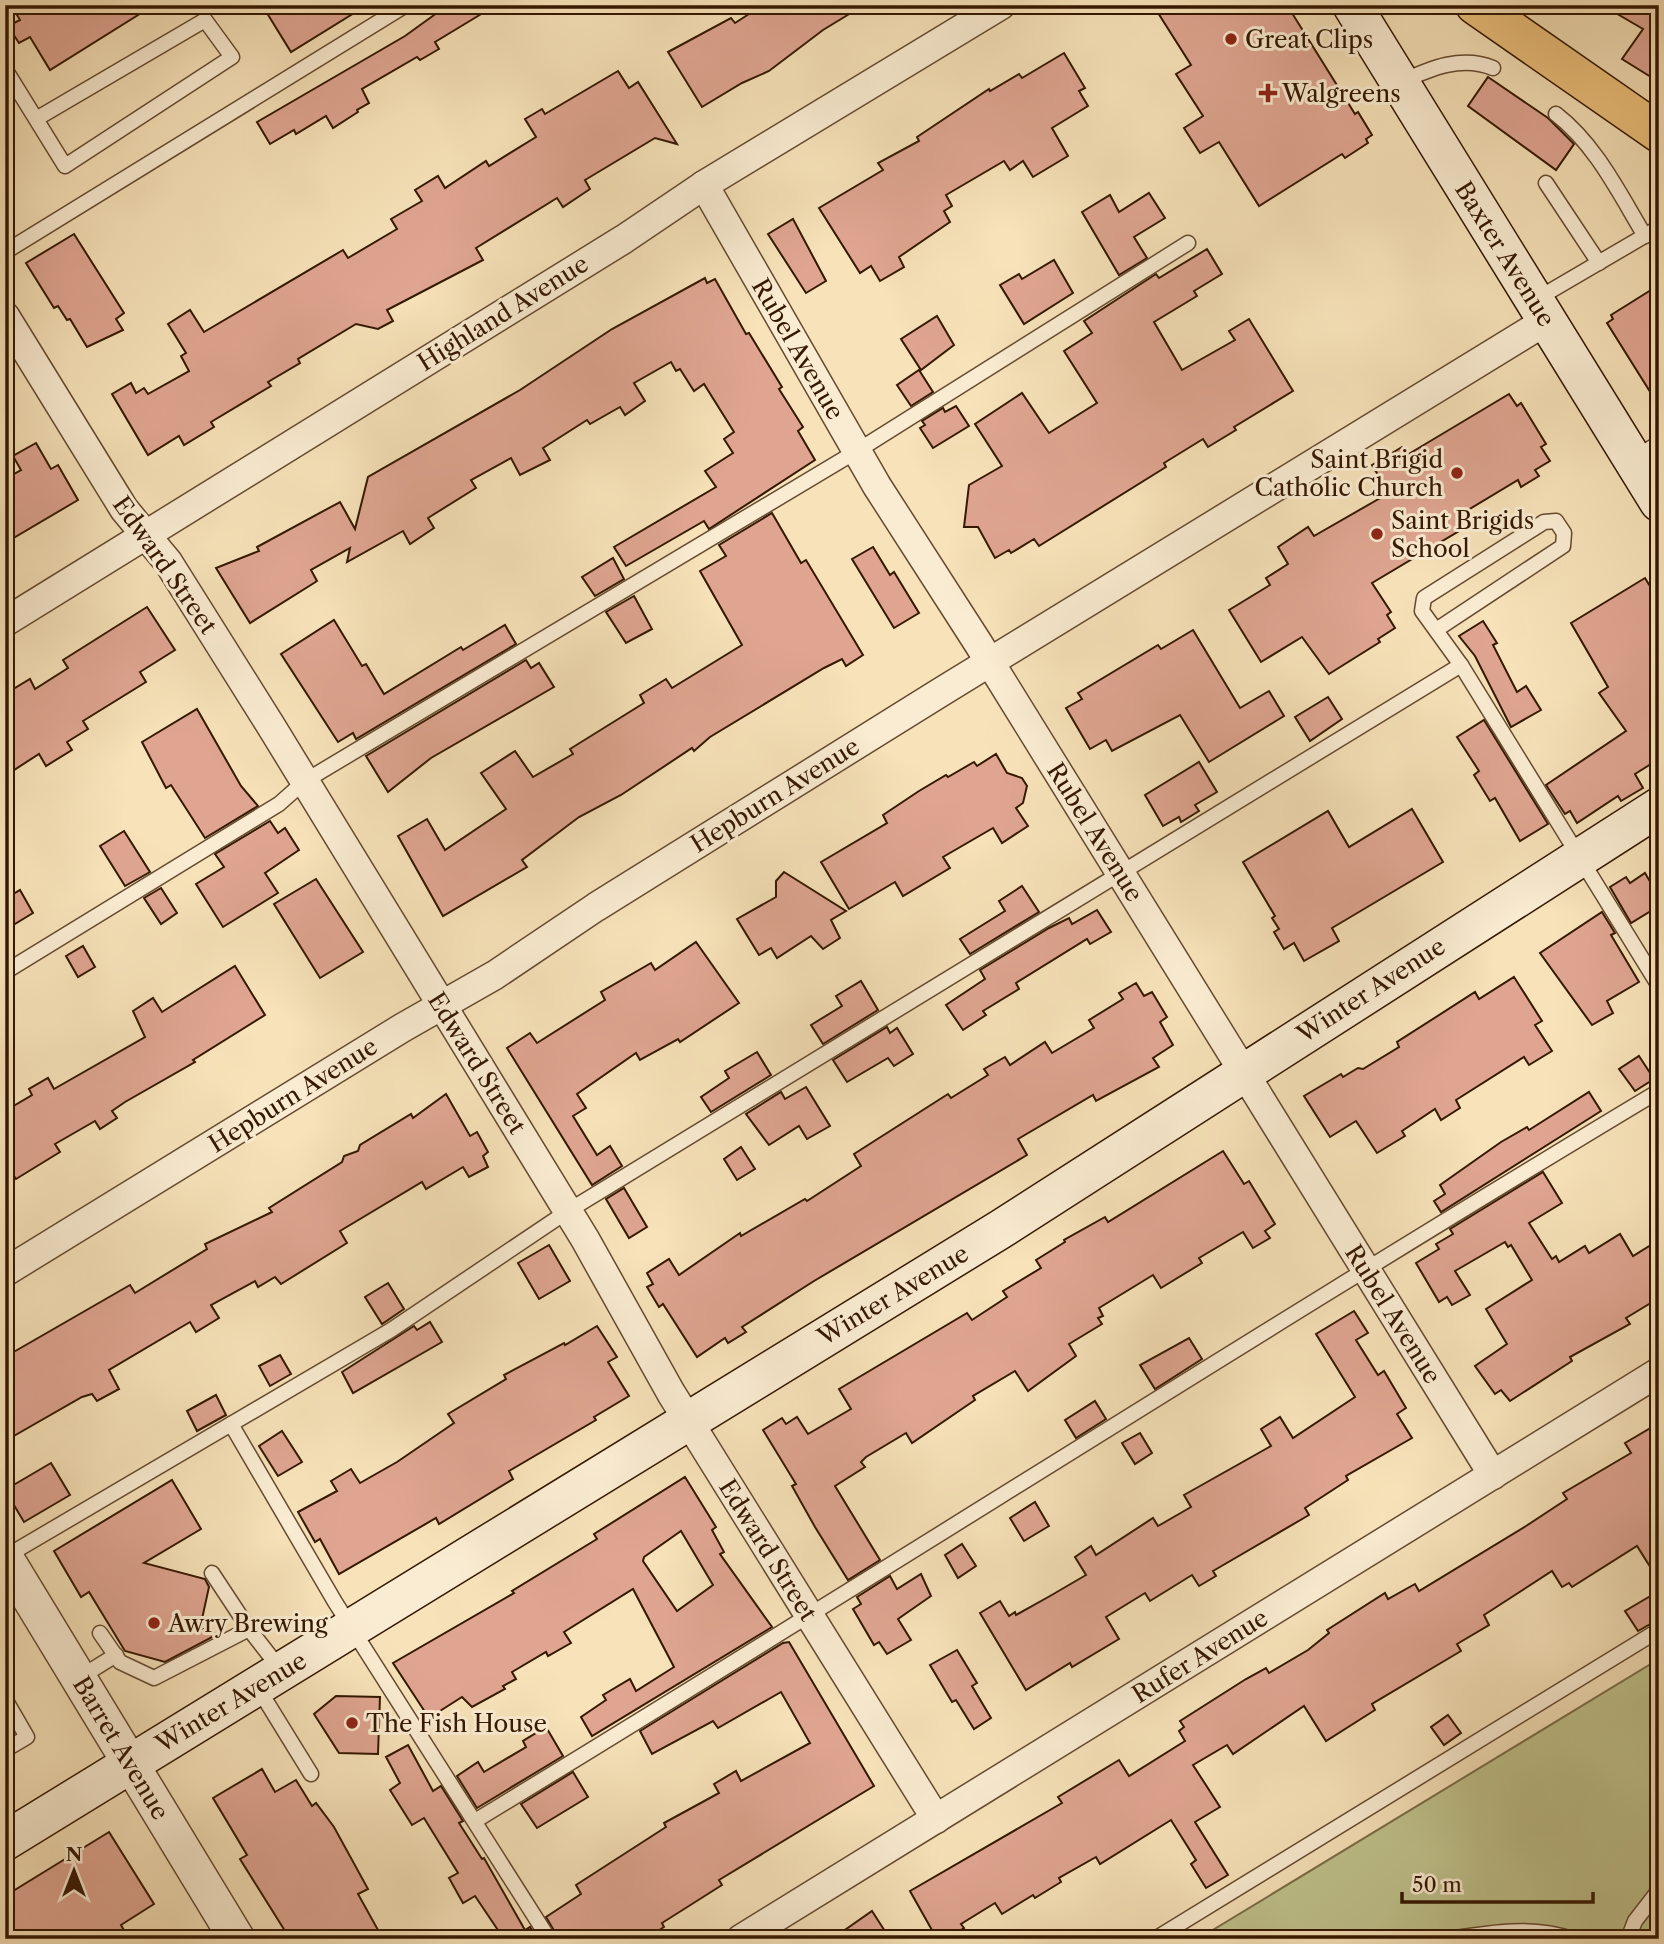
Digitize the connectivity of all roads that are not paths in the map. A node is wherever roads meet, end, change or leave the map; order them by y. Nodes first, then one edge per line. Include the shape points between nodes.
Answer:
1 (406, 5) edge
2 (1001, 5) edge
3 (1352, 5) edge
4 (1475, 5) edge
5 (1493, 68) dead end
6 (5, 69) edge
7 (1399, 83) junction
8 (1556, 114) dead end
9 (36, 119) junction
10 (1659, 133) edge
11 (1546, 183) dead end
12 (704, 185) junction
13 (1659, 223) edge
14 (1645, 236) junction
15 (1188, 243) dead end
16 (5, 251) edge
17 (1600, 263) junction
18 (1540, 311) junction
19 (5, 316) edge
20 (857, 451) junction
21 (1645, 451) edge
22 (1659, 502) edge
23 (146, 535) junction
24 (5, 622) edge
25 (1436, 630) junction
26 (990, 663) junction
27 (1461, 665) junction
28 (305, 781) junction
29 (1655, 812) edge
30 (1579, 856) junction
31 (1119, 871) junction
32 (5, 972) edge
33 (1659, 986) edge
34 (441, 1006) junction
35 (1244, 1071) junction
36 (1659, 1091) edge
37 (568, 1211) junction
38 (1365, 1268) junction
39 (5, 1272) edge
40 (1659, 1372) edge
41 (688, 1419) junction
42 (231, 1424) junction
43 (1493, 1475) junction
44 (5, 1557) edge
45 (212, 1573) dead end
46 (810, 1617) junction
47 (353, 1627) junction
48 (248, 1629) junction
49 (1659, 1630) edge
50 (100, 1633) dead end
51 (116, 1655) junction
52 (78, 1678) junction
53 (269, 1679) junction
54 (5, 1699) edge
55 (5, 1751) edge
56 (130, 1763) junction
57 (311, 1774) dead end
58 (936, 1819) junction
59 (475, 1821) junction
60 (5, 1840) edge
61 (1659, 1890) edge
62 (237, 1939) edge
63 (549, 1939) edge
64 (741, 1939) edge
65 (1155, 1939) edge
66 (1449, 1939) edge
67 (1571, 1939) edge
68 (1628, 1939) edge

1 - 16 lane
2 - 12 street, Highland Avenue
3 - 7 main road, Baxter Avenue
4 - 10 main road
5 - 7 lane via 1474,60 1427,70
6 - 9 lane
7 - 18 main road, Baxter Avenue
8 - 14 lane via 1578,131
9 - 9 lane via 65,166 232,57 205,20
11 - 17 lane
12 - 20 street, Rubel Avenue
12 - 23 street, Highland Avenue
13 - 14 lane
14 - 17 lane
15 - 20 lane
17 - 18 lane
18 - 21 main road, Baxter Avenue
18 - 26 street, Hepburn Avenue
19 - 23 street, Edward Street via 124,509
20 - 26 street, Rubel Avenue
20 - 28 lane
21 - 22 main road, Baxter Avenue
23 - 24 street, Highland Avenue
23 - 28 street, Edward Street via 168,562
25 - 25 lane via 1422,611 1424,598 1544,522 1556,521 1564,533 1563,546
25 - 27 lane
26 - 31 street, Rubel Avenue
26 - 34 street, Hepburn Avenue
27 - 30 lane
27 - 31 lane
28 - 32 lane via 279,804
28 - 34 street, Edward Street
29 - 30 main road, Winter Avenue
30 - 33 lane
30 - 35 main road, Winter Avenue
31 - 35 street, Rubel Avenue
31 - 37 lane
34 - 37 street, Edward Street
34 - 39 street, Hepburn Avenue
35 - 38 street, Rubel Avenue
35 - 41 main road, Winter Avenue via 1001,1229
36 - 38 lane
37 - 41 street, Edward Street
37 - 42 lane via 391,1330
38 - 43 street, Rubel Avenue
38 - 46 lane
40 - 43 street, Rufer Avenue
41 - 46 street, Edward Street
41 - 47 main road, Winter Avenue
42 - 44 lane
42 - 47 lane
43 - 58 street, Rufer Avenue
44 - 52 street, Barret Avenue
45 - 48 lane
46 - 58 street, Edward Street
46 - 59 lane
47 - 53 main road, Winter Avenue
47 - 59 lane
48 - 51 lane via 155,1678 120,1662
48 - 53 lane
49 - 65 lane
50 - 51 lane
51 - 52 lane
52 - 56 street, Barret Avenue
53 - 56 main road, Winter Avenue
53 - 57 lane
54 - 55 lane via 27,1737
56 - 60 main road, Winter Avenue
56 - 62 street, Barret Avenue
58 - 64 street, Rufer Avenue
59 - 63 lane
61 - 68 lane via 1635,1921
66 - 67 lane via 1493,1932

